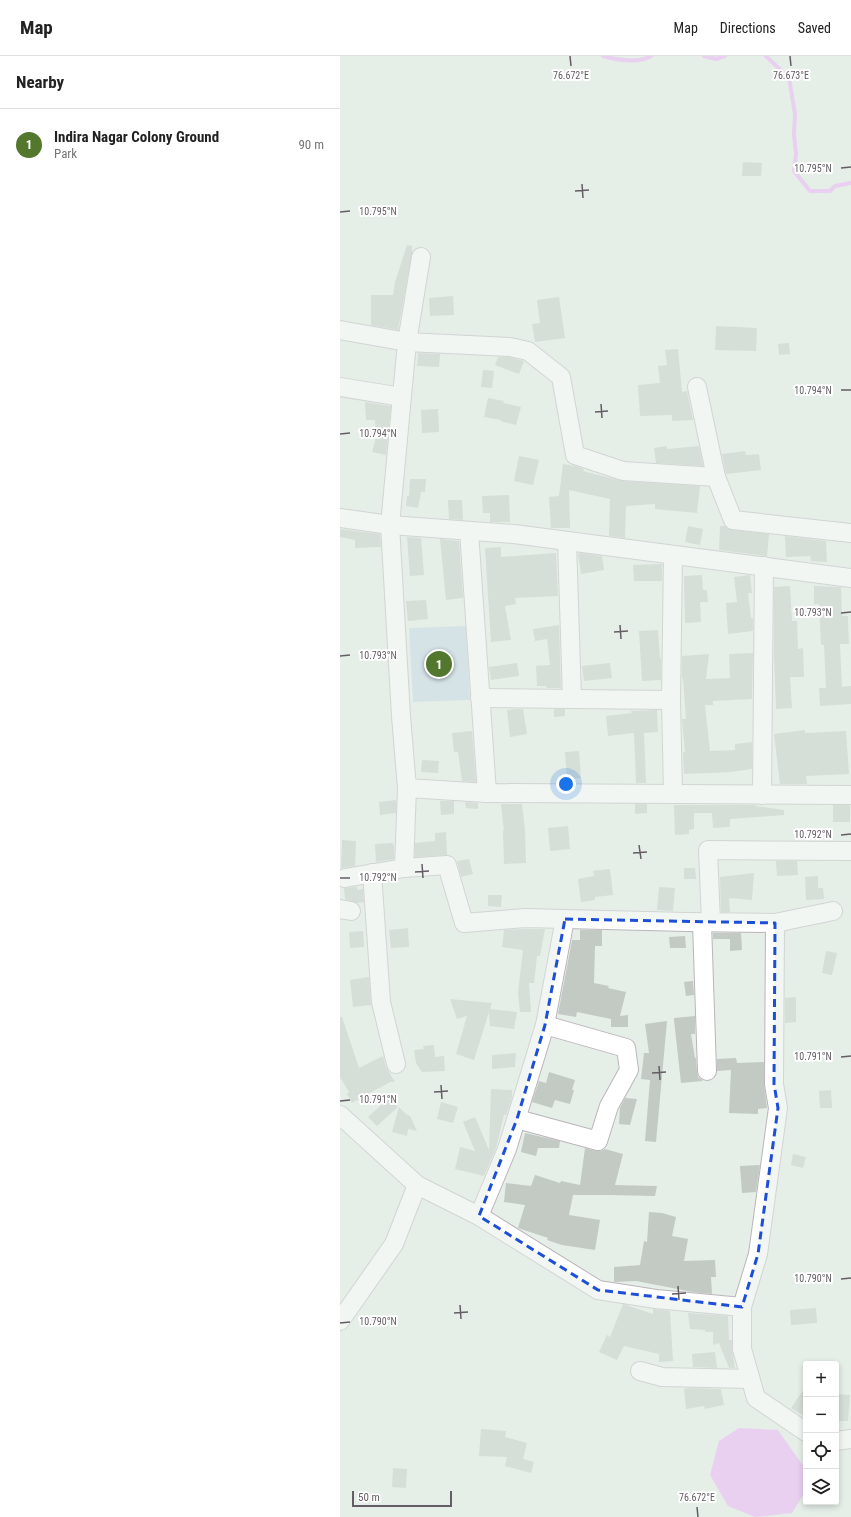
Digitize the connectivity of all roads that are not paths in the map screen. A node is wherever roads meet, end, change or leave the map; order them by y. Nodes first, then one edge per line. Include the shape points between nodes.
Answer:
1 (421, 256) dead end
2 (340, 330) edge
3 (407, 342) junction
4 (340, 387) edge
5 (697, 387) dead end
6 (402, 397) junction
7 (716, 477) junction
8 (340, 518) edge
9 (390, 525) junction
10 (469, 531) junction
11 (851, 534) edge
12 (567, 541) junction
13 (673, 555) junction
14 (764, 566) junction
15 (851, 578) edge
16 (480, 698) junction
17 (572, 699) junction
18 (671, 700) junction
19 (407, 788) junction
20 (487, 793) junction
21 (673, 794) junction
22 (762, 795) junction
23 (851, 795) edge
24 (851, 851) edge
25 (404, 868) junction
26 (372, 873) junction
27 (345, 878) dead end
28 (833, 911) dead end
29 (565, 919) junction
30 (707, 922) junction
31 (775, 923) junction
32 (545, 1025) junction
33 (396, 1064) dead end
34 (707, 1071) dead end
35 (340, 1115) edge
36 (516, 1119) junction
37 (417, 1185) junction
38 (479, 1216) junction
39 (742, 1306) junction
40 (340, 1321) edge
41 (640, 1371) dead end
42 (750, 1379) junction
43 (803, 1430) edge
44 (851, 1439) edge
45 (839, 1441) edge

1 - 3 street
2 - 3 street
3 - 6 street
3 - 7 street via 510,347 528,351 561,377 575,455 623,471
4 - 6 street
5 - 7 street
6 - 9 street
7 - 11 street via 733,520
8 - 9 street
9 - 10 street
9 - 19 street
10 - 12 street
10 - 16 street
12 - 13 street
12 - 17 street
13 - 14 street
13 - 18 street
14 - 15 street
14 - 22 street
16 - 17 street
16 - 20 street
17 - 18 street
18 - 21 street
19 - 20 street
19 - 25 street
20 - 21 street
21 - 22 street
22 - 23 street
24 - 30 street via 708,850
25 - 26 street
25 - 29 street via 447,865 464,923 525,918
26 - 27 street
26 - 33 street via 381,1002
28 - 31 street
29 - 30 street
29 - 32 street
30 - 31 street
30 - 34 street
31 - 39 street via 774,1084 778,1108 758,1254
32 - 36 street
32 - 36 street via 626,1048 629,1070 609,1106 598,1140
35 - 37 street
36 - 38 street via 508,1149
37 - 38 street
37 - 40 street via 394,1244
38 - 39 street via 598,1290 656,1299
39 - 42 street via 742,1349
41 - 42 street via 662,1377
42 - 43 street via 756,1398
44 - 45 street

